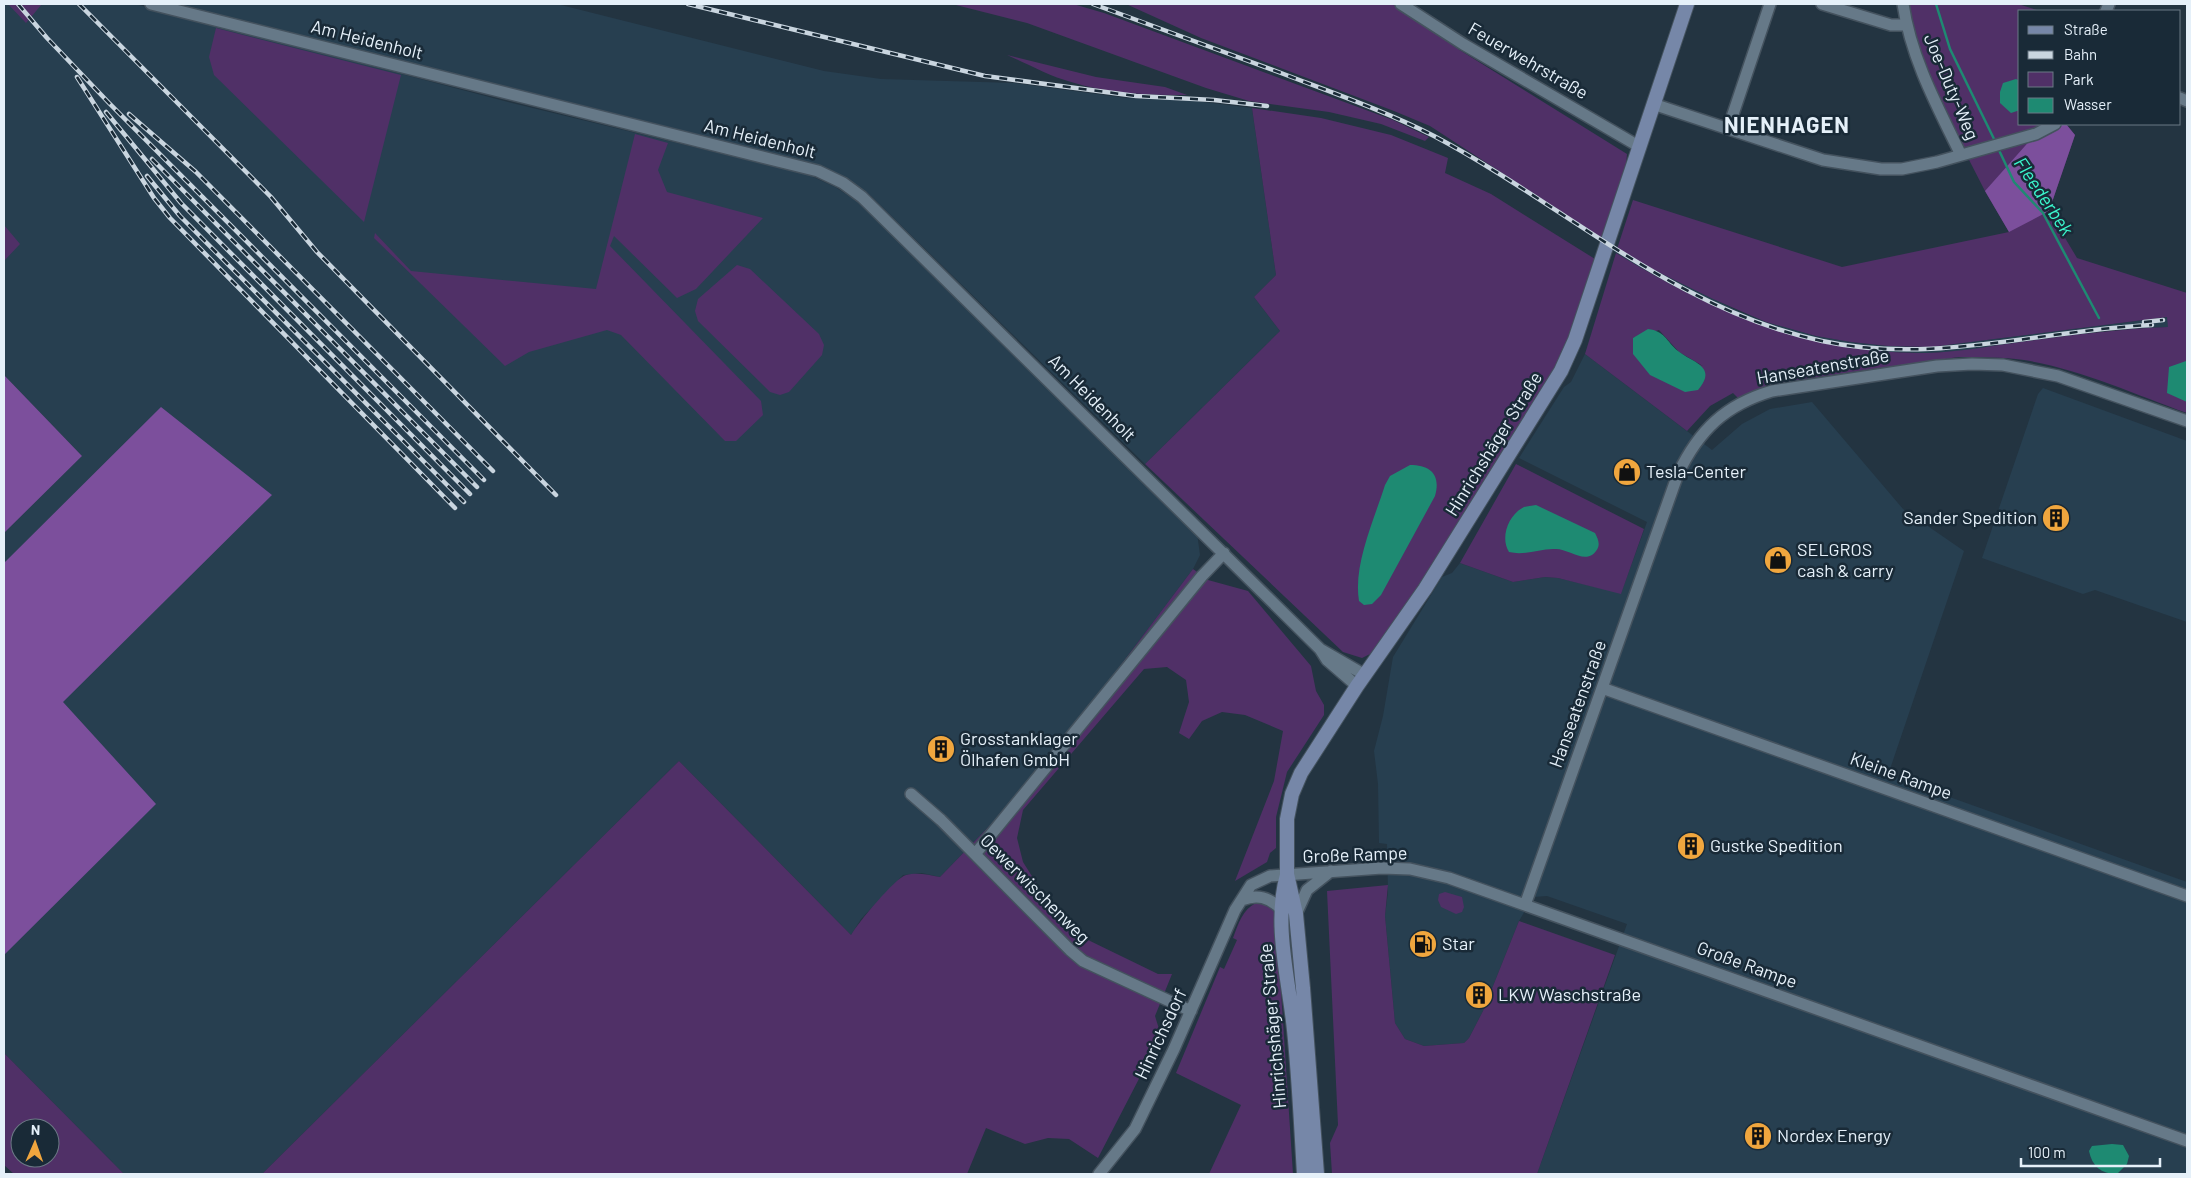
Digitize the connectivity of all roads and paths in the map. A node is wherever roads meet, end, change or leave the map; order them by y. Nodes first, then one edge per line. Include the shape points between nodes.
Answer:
1 (151, 4) edge
2 (1401, 4) edge
3 (1686, 4) edge
4 (1770, 4) edge
5 (1822, 4) edge
6 (1903, 4) edge
7 (1906, 25) junction
8 (1653, 104) junction
9 (2053, 125) edge
10 (1728, 128) junction
11 (1640, 147) junction
12 (1961, 155) junction
13 (2187, 421) edge
14 (1224, 553) junction
15 (1361, 681) junction
16 (1602, 688) junction
17 (913, 792) dead end
18 (976, 854) junction
19 (1331, 871) junction
20 (1288, 874) junction
21 (2187, 896) edge
22 (1242, 900) junction
23 (1525, 905) junction
24 (1281, 909) junction
25 (1296, 914) junction
26 (1191, 1011) junction
27 (2187, 1141) edge
28 (1099, 1174) edge
29 (1304, 1174) edge
30 (1317, 1174) edge

1 - 14 street, Am Heidenholt via 818,171 862,197
2 - 11 street, Feuerwehrstraße
3 - 8 main road, Hinrichshäger Straße
4 - 10 street
5 - 7 street via 1890,25
6 - 7 street, Joe-Duty-Weg
7 - 12 street, Joe-Duty-Weg via 1921,70
8 - 10 street
8 - 11 main road, Hinrichshäger Straße
9 - 12 street via 2036,134
10 - 12 street via 1823,160 1855,166 1902,169
11 - 15 main road, Hinrichshäger Straße via 1575,340 1561,371 1425,589
13 - 16 street, Hanseatenstraße via 2058,376 2003,365 1937,366 1755,396 1707,427 1687,455
14 - 15 street, Am Heidenholt via 1320,649
14 - 18 street
15 - 20 main road, Hinrichshäger Straße via 1294,789 1287,819
16 - 21 street, Kleine Rampe
16 - 23 street, Hanseatenstraße
17 - 18 street, Oewerwischenweg
18 - 26 street, Oewerwischenweg via 1082,960
19 - 20 street, Große Rampe
19 - 23 street, Große Rampe via 1389,868 1426,872
19 - 25 street, Hinrichshäger Straße via 1307,890
20 - 22 street, Hinrichsdorf via 1261,879 1251,885
20 - 24 main road, Hinrichshäger Straße
20 - 25 main road, Hinrichshäger Straße
22 - 24 street via 1263,897
22 - 26 street, Hinrichsdorf
23 - 27 street, Große Rampe
24 - 29 main road, Hinrichshäger Straße via 1294,1029
25 - 30 main road, Hinrichshäger Straße
26 - 28 street, Hinrichsdorf via 1135,1129

